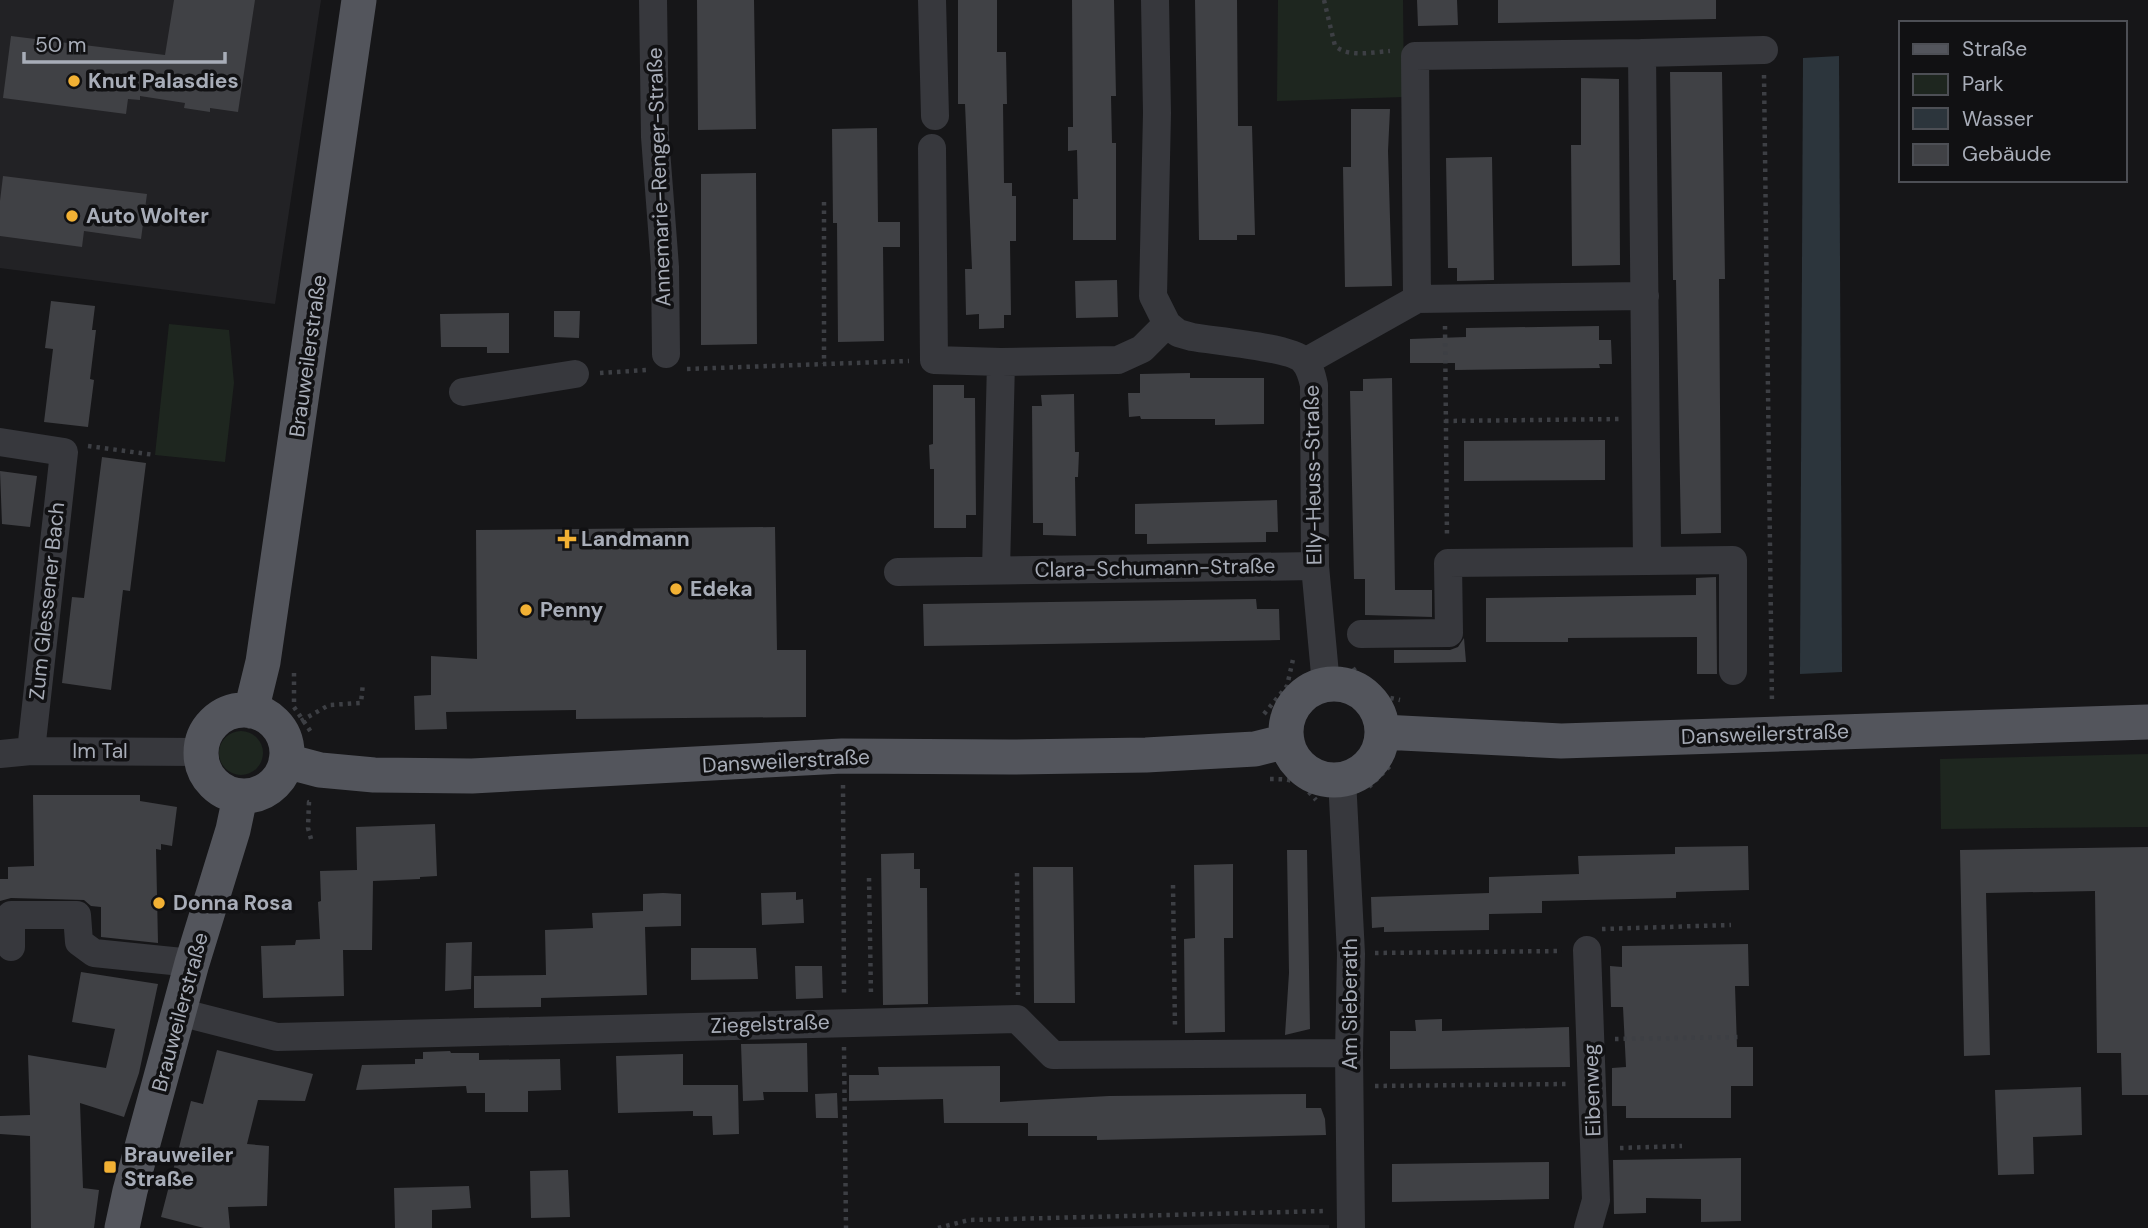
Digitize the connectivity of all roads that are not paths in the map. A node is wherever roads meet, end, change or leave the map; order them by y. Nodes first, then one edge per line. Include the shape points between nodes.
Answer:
1 (359, 0) edge
2 (653, 0) edge
3 (932, 0) edge
4 (1155, 0) edge
5 (1764, 50) road end
6 (1642, 53) junction
7 (935, 116) dead end
8 (932, 148) dead end
9 (1645, 296) junction
10 (1417, 299) junction
11 (1167, 324) junction
12 (666, 354) dead end
13 (1001, 362) junction
14 (1305, 362) junction
15 (575, 374) dead end
16 (463, 392) dead end
17 (0, 442) edge
18 (1647, 561) junction
19 (1315, 566) junction
20 (996, 570) junction
21 (898, 572) dead end
22 (1361, 634) dead end
23 (1732, 671) dead end
24 (1326, 685) junction
25 (251, 710) junction
26 (2148, 722) edge
27 (1382, 732) junction
28 (1287, 741) junction
29 (31, 751) junction
30 (200, 751) junction
31 (0, 754) edge
32 (286, 761) junction
33 (1342, 779) junction
34 (240, 797) junction
35 (11, 947) dead end
36 (1587, 950) road end
37 (192, 963) junction
38 (179, 1012) junction
39 (1349, 1053) junction
40 (1351, 1219) edge
41 (122, 1228) edge
42 (1588, 1228) edge

1 - 25 main road, Brauweilerstraße via 269,624
2 - 12 street, Annemarie-Renger-Straße
3 - 7 street
4 - 11 street via 1153,296
5 - 6 street
6 - 9 street
6 - 10 street via 1415,56
8 - 13 street via 934,360
9 - 10 street
9 - 18 street
10 - 14 street
11 - 13 street via 1142,349 1118,360
11 - 14 street, Elly-Heuss-Straße via 1192,337 1289,352
13 - 20 street
14 - 19 street, Elly-Heuss-Straße via 1314,385
15 - 16 street
17 - 29 street, Zum Glessener Bach via 64,452
18 - 22 street via 1448,563 1448,633
18 - 23 street via 1733,560
19 - 20 street, Clara-Schumann-Straße
19 - 24 street, Elly-Heuss-Straße
20 - 21 street, Clara-Schumann-Straße
24 - 27 main road via 1339,684 1365,695 1374,705
24 - 28 main road via 1299,699 1291,712
25 - 30 main road via 230,713 211,725
25 - 32 main road via 275,723 283,734
26 - 27 main road, Dansweilerstraße via 1561,741
27 - 33 main road via 1375,757 1366,768
28 - 32 main road, Dansweilerstraße via 1255,749 1146,755 842,756 472,776 374,775 320,770
28 - 33 main road via 1301,767 1313,775
29 - 30 street, Im Tal
29 - 31 street, Im Tal
30 - 34 main road via 207,776 216,786
32 - 34 main road via 275,783 253,796
33 - 39 street, Am Sieberath via 1351,954
34 - 37 main road, Brauweilerstraße
35 - 37 street via 11,915 77,915 79,942 94,953
36 - 42 street, Eibenweg via 1596,1200
37 - 38 main road, Brauweilerstraße
38 - 39 street, Ziegelstraße via 276,1037 1018,1020 1053,1055
38 - 41 main road, Brauweilerstraße
39 - 40 street, Am Sieberath

